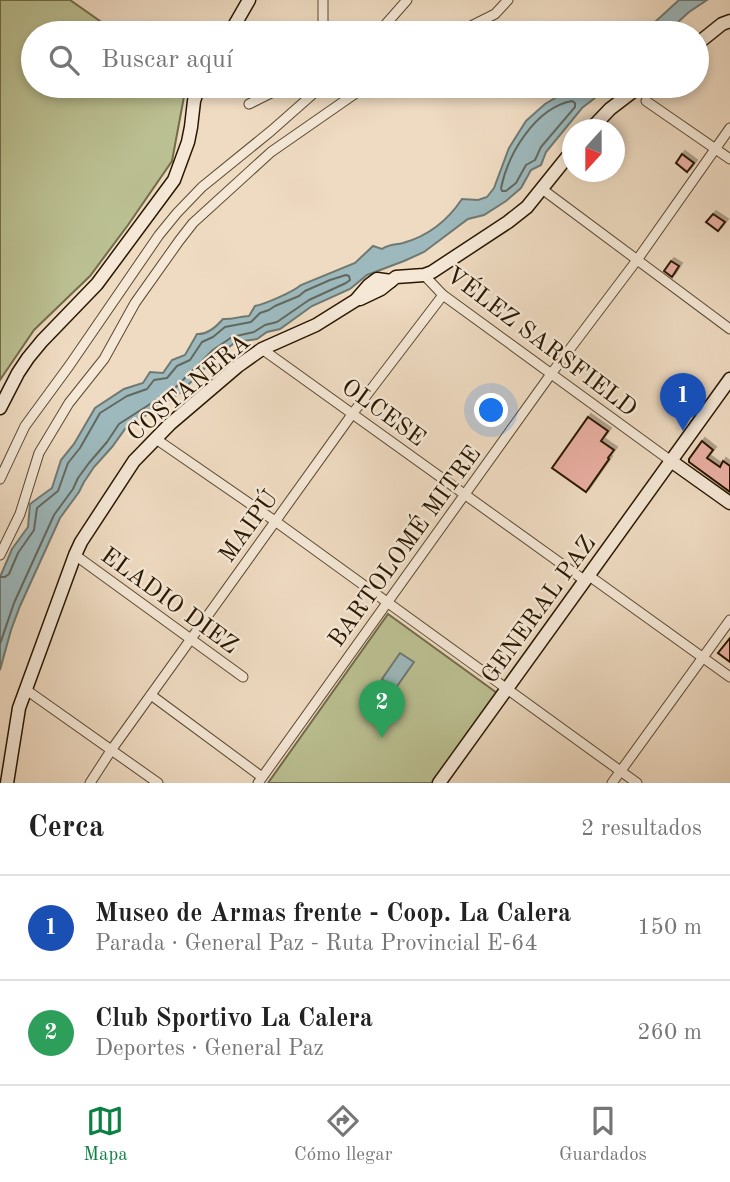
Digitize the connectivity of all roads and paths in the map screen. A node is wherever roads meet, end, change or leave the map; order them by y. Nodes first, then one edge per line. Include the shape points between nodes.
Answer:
1 (249, 0) edge
2 (323, 0) edge
3 (407, 0) edge
4 (508, 0) edge
5 (237, 21) edge
6 (324, 21) edge
7 (389, 21) edge
8 (481, 21) edge
9 (730, 22) edge
10 (709, 34) edge
11 (195, 98) edge
12 (262, 98) edge
13 (308, 98) edge
14 (349, 98) edge
15 (624, 98) edge
16 (646, 100) dead end
17 (250, 104) dead end
18 (600, 119) edge
19 (730, 128) edge
20 (715, 149) junction
21 (730, 159) edge
22 (562, 164) edge
23 (542, 189) junction
24 (637, 260) junction
25 (425, 275) junction
26 (443, 295) junction
27 (730, 329) edge
28 (262, 349) junction
29 (551, 374) junction
30 (730, 379) edge
31 (0, 408) edge
32 (353, 413) junction
33 (156, 439) junction
34 (671, 461) junction
35 (0, 479) edge
36 (465, 495) junction
37 (730, 503) edge
38 (275, 521) junction
39 (0, 555) edge
40 (75, 555) junction
41 (586, 578) junction
42 (386, 603) junction
43 (730, 620) edge
44 (191, 638) junction
45 (702, 658) junction
46 (243, 677) dead end
47 (730, 677) edge
48 (25, 689) junction
49 (506, 689) junction
50 (151, 695) junction
51 (112, 749) junction
52 (620, 771) junction
53 (260, 780) edge
54 (7, 783) edge
55 (90, 783) edge
56 (158, 783) edge
57 (439, 783) edge
58 (612, 783) edge
59 (637, 783) edge

1 - 5 street
2 - 6 street
3 - 7 street
4 - 8 street
9 - 10 street
11 - 31 street via 188,142 174,180 97,284 29,358
12 - 17 street
13 - 35 street via 202,187 171,220 25,426
14 - 39 street via 271,152 179,241 39,453 20,514
15 - 18 street
16 - 20 street
19 - 20 street, BARTOLOMÉ MITRE
20 - 21 street
20 - 24 street, BARTOLOMÉ MITRE
22 - 23 street, COSTANERA
23 - 24 street
23 - 25 street, COSTANERA via 508,222
24 - 27 street
24 - 29 street, BARTOLOMÉ MITRE
25 - 26 street, VÉLEZ SARSFIELD
25 - 28 street, COSTANERA via 377,279 356,300 316,325
26 - 29 street, VÉLEZ SARSFIELD
26 - 32 street, MAIPÚ
28 - 32 street, OLCESE
28 - 33 street, COSTANERA
29 - 34 street, VÉLEZ SARSFIELD
29 - 36 street, BARTOLOMÉ MITRE
30 - 34 street, GENERAL PAZ
32 - 36 street, OLCESE
32 - 38 street, MAIPÚ
33 - 38 street
33 - 40 street, COSTANERA via 129,468
34 - 37 street
34 - 41 street, GENERAL PAZ
36 - 41 street, OLCESE
36 - 42 street, BARTOLOMÉ MITRE
38 - 42 street
38 - 44 street, MAIPÚ
40 - 44 street, ELADIO DIEZ
40 - 48 street, COSTANERA
41 - 45 street, OLCESE
41 - 49 street, GENERAL PAZ
42 - 49 street
42 - 53 street, BARTOLOMÉ MITRE
43 - 45 street
44 - 46 street, ELADIO DIEZ
44 - 50 street, MAIPÚ
45 - 47 street, OLCESE
45 - 52 street
48 - 51 street
48 - 54 street, COSTANERA
49 - 52 street
49 - 57 street, GENERAL PAZ
50 - 51 street, MAIPÚ
50 - 53 street
51 - 55 street, MAIPÚ
51 - 56 street
52 - 58 street
52 - 59 street

